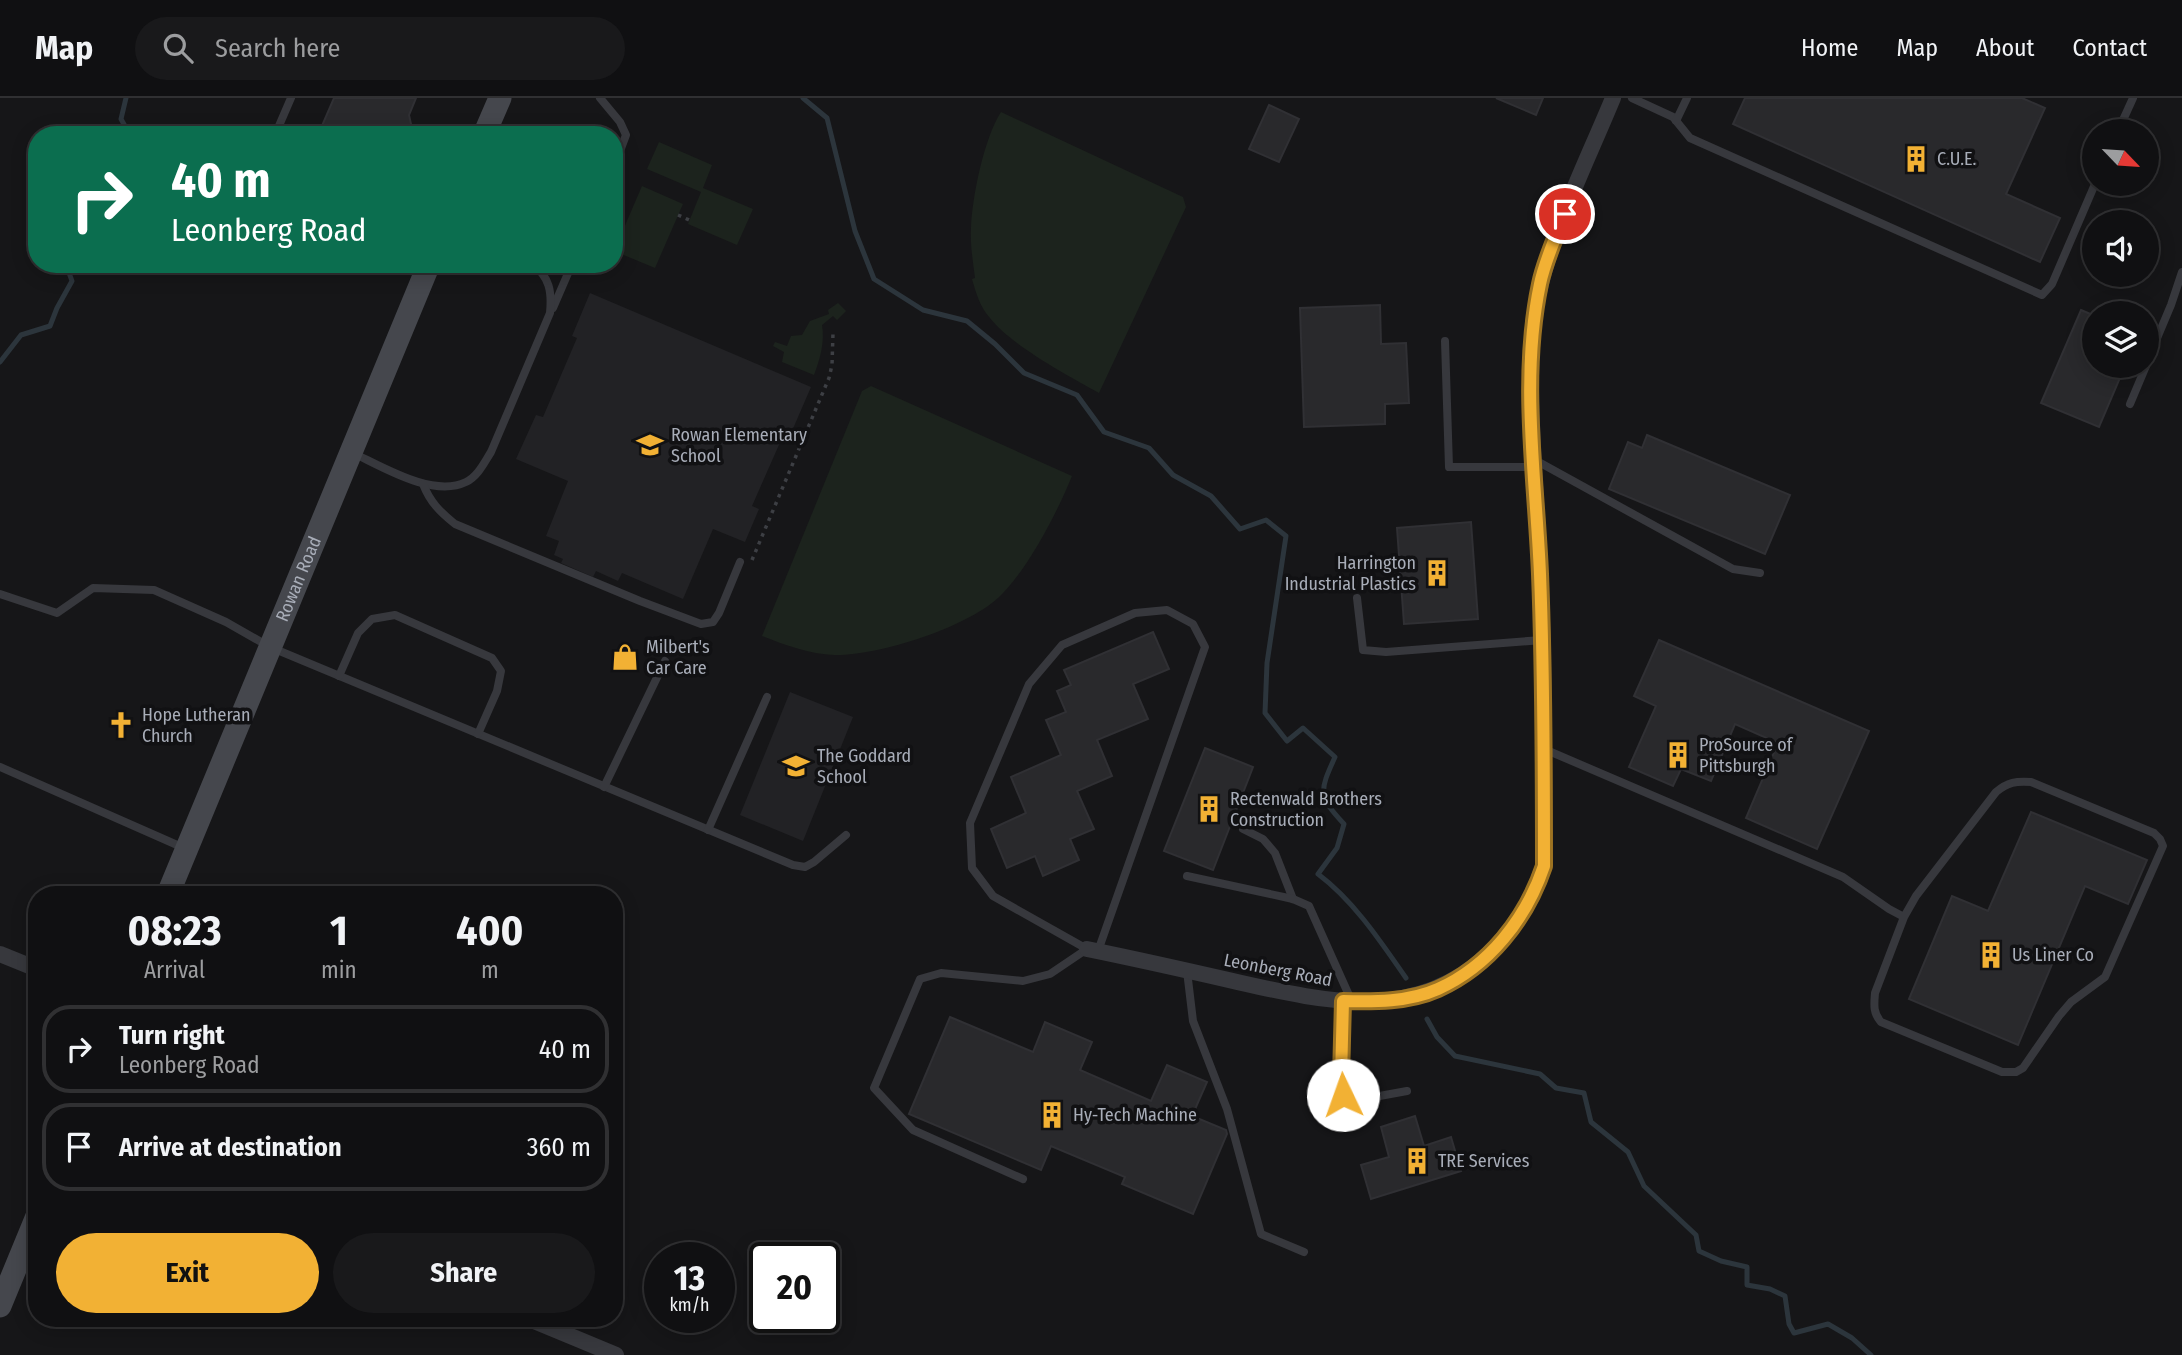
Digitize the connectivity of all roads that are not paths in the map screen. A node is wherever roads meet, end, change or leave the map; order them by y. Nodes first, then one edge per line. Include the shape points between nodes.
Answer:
1 (292, 98) edge
2 (500, 98) edge
3 (600, 98) edge
4 (1613, 98) edge
5 (1632, 98) edge
6 (1687, 98) edge
7 (2133, 98) edge
8 (2123, 119) edge
9 (1676, 121) junction
10 (279, 126) edge
11 (488, 126) edge
12 (622, 126) edge
13 (2090, 196) edge
14 (2182, 272) edge
15 (425, 273) edge
16 (542, 273) edge
17 (568, 273) edge
18 (550, 313) junction
19 (2159, 334) edge
20 (1445, 341) dead end
21 (2141, 378) edge
22 (2130, 404) dead end
23 (350, 452) junction
24 (1533, 463) junction
25 (423, 484) junction
26 (740, 562) dead end
27 (1760, 573) dead end
28 (0, 594) edge
29 (1357, 598) dead end
30 (1542, 640) junction
31 (270, 647) junction
32 (665, 661) dead end
33 (339, 676) junction
34 (767, 697) dead end
35 (478, 734) junction
36 (1544, 749) junction
37 (0, 767) edge
38 (604, 787) junction
39 (1243, 829) dead end
40 (708, 830) junction
41 (846, 835) dead end
42 (187, 849) junction
43 (1187, 876) dead end
44 (171, 886) edge
45 (1293, 899) junction
46 (1904, 916) junction
47 (1093, 950) junction
48 (0, 954) edge
49 (28, 965) edge
50 (1187, 971) junction
51 (1347, 1001) junction
52 (1407, 1091) dead end
53 (1023, 1180) dead end
54 (28, 1238) edge
55 (1304, 1252) dead end
56 (0, 1306) edge
57 (549, 1327) edge
58 (616, 1355) edge

1 - 10 lane
2 - 11 street
3 - 12 lane
4 - 24 street, Leonberg Road via 1541,281 1532,344
5 - 9 lane
6 - 9 lane
7 - 8 lane
9 - 13 lane via 1690,138 2042,295 2052,284
14 - 19 lane
15 - 23 street, Rowan Road
16 - 18 lane via 552,298
17 - 18 lane
18 - 25 lane via 480,471 467,481 446,487
20 - 24 lane via 1449,467
21 - 22 lane
23 - 25 lane
23 - 31 street, Rowan Road
24 - 27 lane via 1733,569
24 - 30 street, Leonberg Road
25 - 26 lane via 438,510 455,524 701,624 713,622 719,613
28 - 31 lane via 57,613 93,588 155,590
29 - 30 lane via 1363,650
30 - 36 street, Leonberg Road
31 - 33 lane
31 - 42 street, Rowan Road
32 - 38 lane
33 - 35 lane
33 - 35 lane via 358,633 372,618 394,615 492,659 501,671
34 - 40 lane
35 - 38 lane
36 - 46 lane via 1843,877
36 - 51 street, Leonberg Road via 1544,866 1531,898 1503,940 1437,990 1404,998
37 - 42 lane
38 - 40 lane
39 - 45 lane via 1263,839 1275,853
40 - 41 lane via 805,867
42 - 44 street, Rowan Road
43 - 45 lane
45 - 51 lane via 1308,906
46 - 46 lane via 1996,792 2017,781 2032,782 2154,833 2163,846 2105,977 2071,1002 2016,1072 2002,1072 1876,1017 1875,993
47 - 47 lane via 1205,647 1193,624 1167,610 1135,613 1062,645 1029,684 970,823 972,868 993,896
47 - 50 street, Leonberg Road
47 - 53 lane via 1050,975 1024,981 941,973 920,979 874,1088 913,1130
48 - 49 street
50 - 51 street, Leonberg Road via 1293,995
50 - 55 lane via 1193,1021 1227,1109 1261,1234
51 - 52 lane via 1343,1095 1352,1101
54 - 56 street
57 - 58 street

